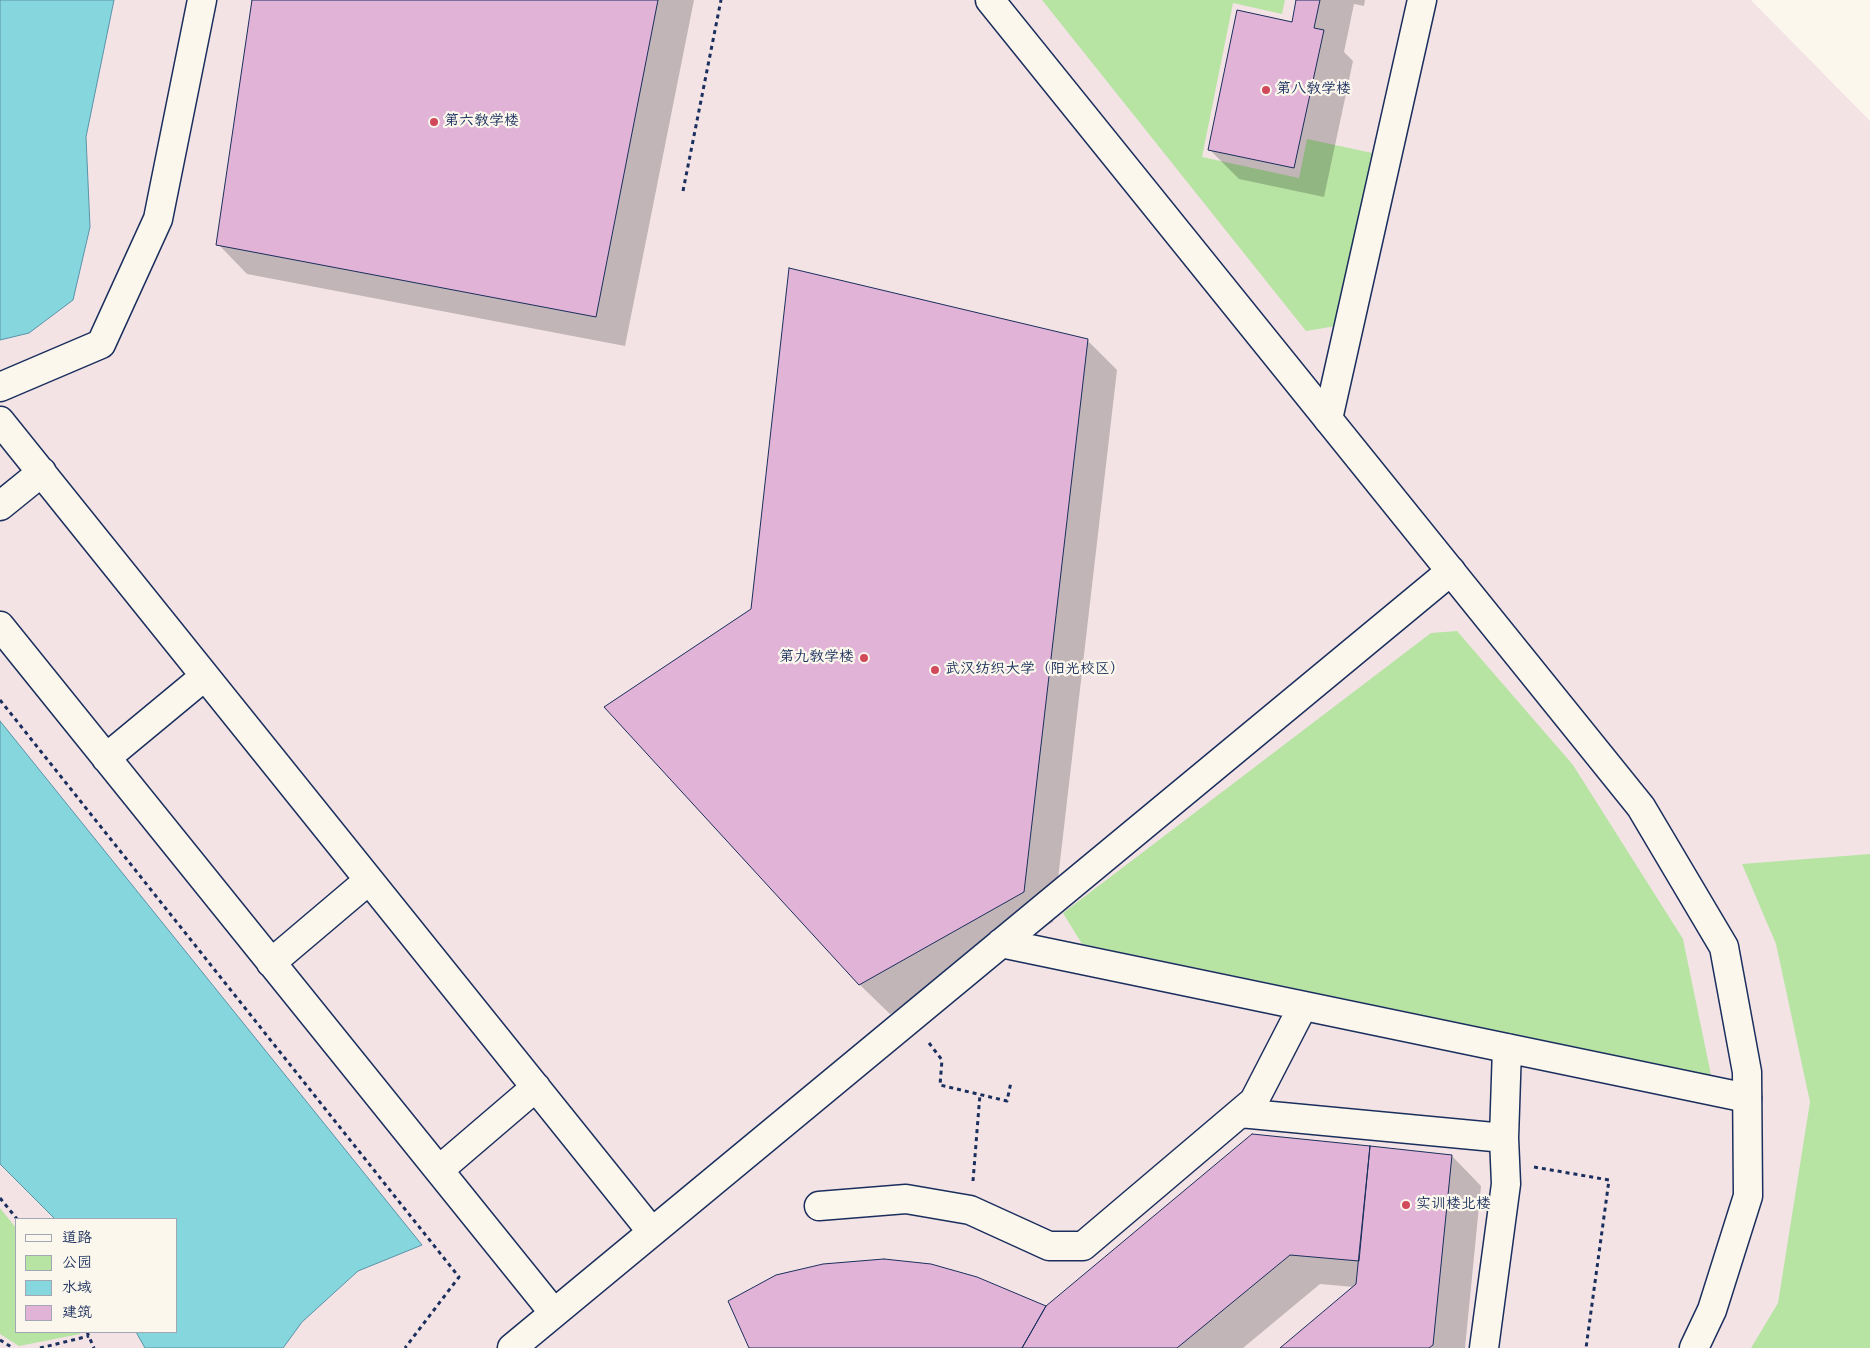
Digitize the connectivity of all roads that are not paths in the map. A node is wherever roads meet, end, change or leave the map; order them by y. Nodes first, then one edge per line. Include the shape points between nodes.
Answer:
1 (202, 0) edge
2 (990, 0) edge
3 (1422, 0) edge
4 (0, 387) edge
5 (1328, 418) junction
6 (0, 421) edge
7 (42, 472) junction
8 (0, 506) edge
9 (1451, 571) junction
10 (0, 626) edge
11 (205, 676) junction
12 (106, 758) junction
13 (369, 880) junction
14 (1001, 943) junction
15 (271, 963) junction
16 (1304, 1006) junction
17 (1507, 1048) junction
18 (536, 1087) junction
19 (1747, 1098) junction
20 (1240, 1113) junction
21 (1505, 1151) junction
22 (439, 1170) junction
23 (819, 1206) dead end
24 (652, 1232) junction
25 (554, 1313) junction
26 (512, 1348) edge
27 (1484, 1348) edge
28 (1694, 1348) edge

1 - 4 street via 158,219 101,344
2 - 5 street
3 - 5 street
5 - 9 street
6 - 7 street
7 - 8 street
7 - 11 street
9 - 14 street
9 - 19 street via 1641,807 1724,947 1747,1072
10 - 12 street
11 - 12 street
11 - 13 street
12 - 15 street
13 - 15 street
13 - 18 street
14 - 16 street
14 - 24 street
15 - 22 street
16 - 17 street
16 - 20 street via 1254,1101
17 - 19 street
17 - 21 street
18 - 22 street
18 - 24 street
19 - 28 street via 1748,1196 1712,1310
20 - 21 street
20 - 23 street via 1083,1246 1049,1246 970,1210 906,1199
21 - 27 street via 1506,1184
22 - 25 street
24 - 25 street
25 - 26 street

